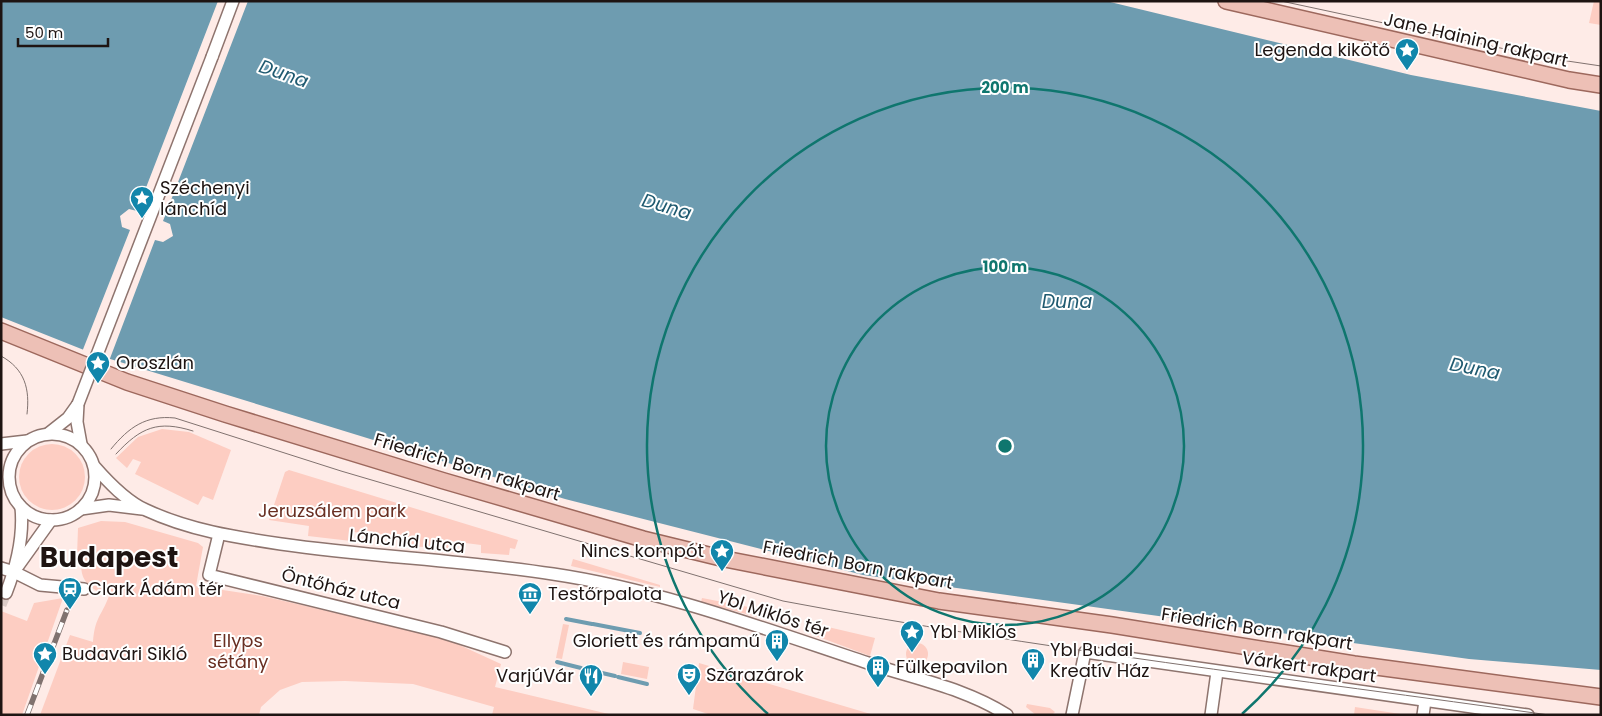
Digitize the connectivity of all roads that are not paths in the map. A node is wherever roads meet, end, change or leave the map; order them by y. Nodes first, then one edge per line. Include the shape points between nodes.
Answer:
1 (234, 1) edge
2 (1226, 1) edge
3 (1601, 85) edge
4 (1, 331) edge
5 (78, 404) junction
6 (49, 433) junction
7 (80, 439) junction
8 (27, 441) junction
9 (1, 444) edge
10 (95, 467) junction
11 (5, 469) edge
12 (20, 507) junction
13 (144, 509) junction
14 (81, 510) junction
15 (51, 520) junction
16 (219, 534) junction
17 (1, 568) edge
18 (522, 570) joint
19 (14, 572) junction
20 (84, 589) dead end
21 (6, 593) dead end
22 (505, 652) dead end
23 (1217, 672) junction
24 (1601, 697) edge
25 (1425, 701) junction
26 (1007, 715) edge
27 (1072, 715) edge
28 (1211, 715) edge
29 (1423, 715) edge
30 (1528, 715) edge

1 - 5 street, bridge
2 - 3 main road, Jane Haining rakpart
4 - 24 main road, Friedrich Born rakpart via 127,382 444,482 725,559 939,601 1354,664
5 - 6 street via 60,426
5 - 7 street
6 - 7 street
6 - 8 street
7 - 10 street
8 - 9 street
8 - 11 street
10 - 13 street, Lánchíd utca via 109,483
10 - 14 street via 95,486
11 - 12 street via 9,486
12 - 15 street via 35,517
12 - 19 street via 22,523
13 - 14 street, Lánchíd utca via 109,505
13 - 16 street, Lánchíd utca via 183,526
14 - 15 street
15 - 19 street
16 - 18 street, Lánchíd utca via 363,555
16 - 22 street, Öntőház utca via 208,575 440,632
17 - 19 street
18 - 26 street, Ybl Miklós tér via 606,583 689,606 970,695
19 - 20 street via 40,585
19 - 21 street
23 - 25 street, Várkert rakpart
23 - 27 street, Várkert rakpart via 1085,652
23 - 28 street
25 - 29 street
25 - 30 street, Várkert rakpart

